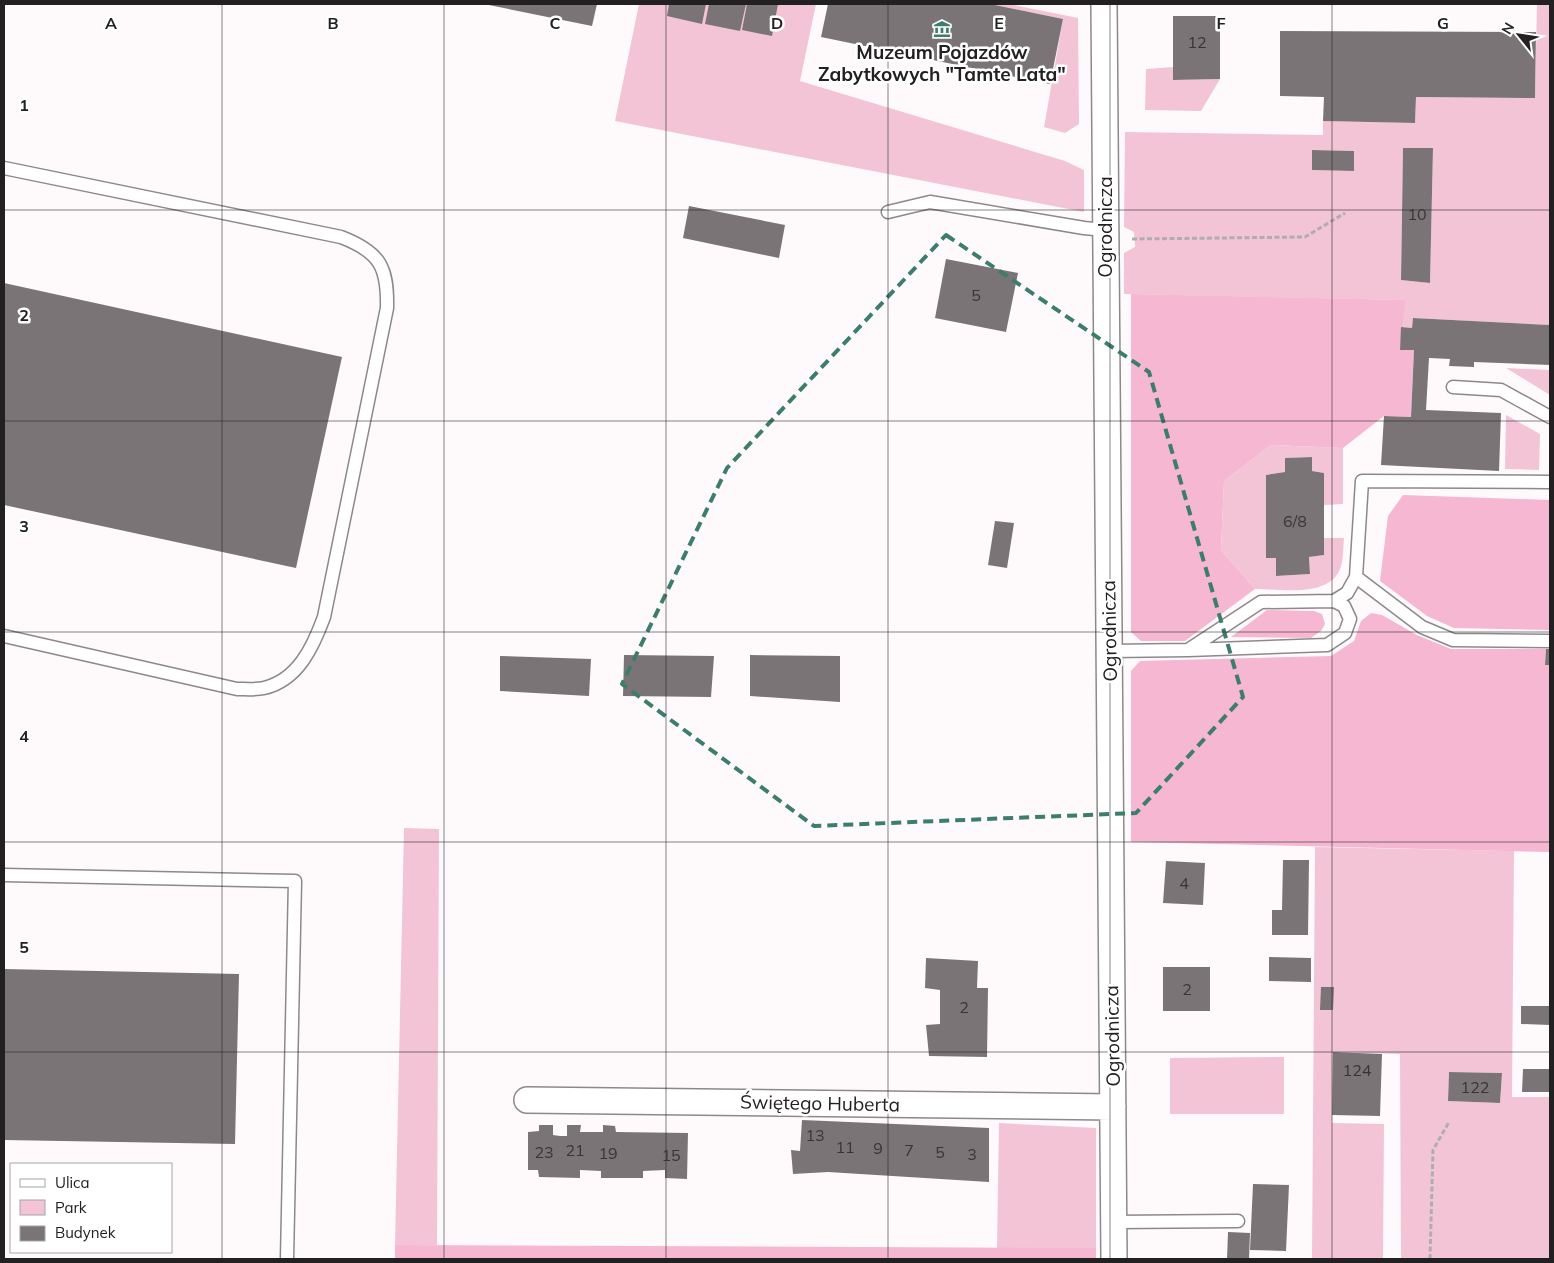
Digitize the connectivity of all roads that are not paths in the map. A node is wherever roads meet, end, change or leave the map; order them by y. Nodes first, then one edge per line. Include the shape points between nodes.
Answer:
1 (1104, 4) edge
2 (4, 168) edge
3 (888, 212) dead end
4 (1105, 235) junction
5 (1453, 387) dead end
6 (1550, 418) edge
7 (1550, 482) edge
8 (1356, 577) junction
9 (1334, 601) junction
10 (4, 636) edge
11 (1550, 641) edge
12 (1188, 650) junction
13 (1110, 651) junction
14 (4, 875) edge
15 (527, 1100) dead end
16 (1113, 1107) junction
17 (1238, 1221) dead end
18 (1114, 1222) junction
19 (287, 1259) edge
20 (1114, 1259) edge

1 - 4 street, Ogrodnicza
2 - 10 lane via 341,237 372,253 381,266 388,288 387,308 324,617 315,642 301,664 284,681 263,688 237,689
3 - 4 lane via 930,202 1084,228
4 - 13 street, Ogrodnicza
5 - 6 lane via 1501,390
7 - 8 lane via 1362,481
8 - 9 lane via 1348,593
8 - 11 lane via 1422,628 1454,640
9 - 12 lane via 1261,602
9 - 12 lane via 1344,606 1350,618 1345,633 1327,645
12 - 13 lane
13 - 16 street, Ogrodnicza
14 - 19 lane via 295,881
15 - 16 street, Świętego Huberta
16 - 18 street, Ogrodnicza
17 - 18 lane
18 - 20 street, Ogrodnicza

